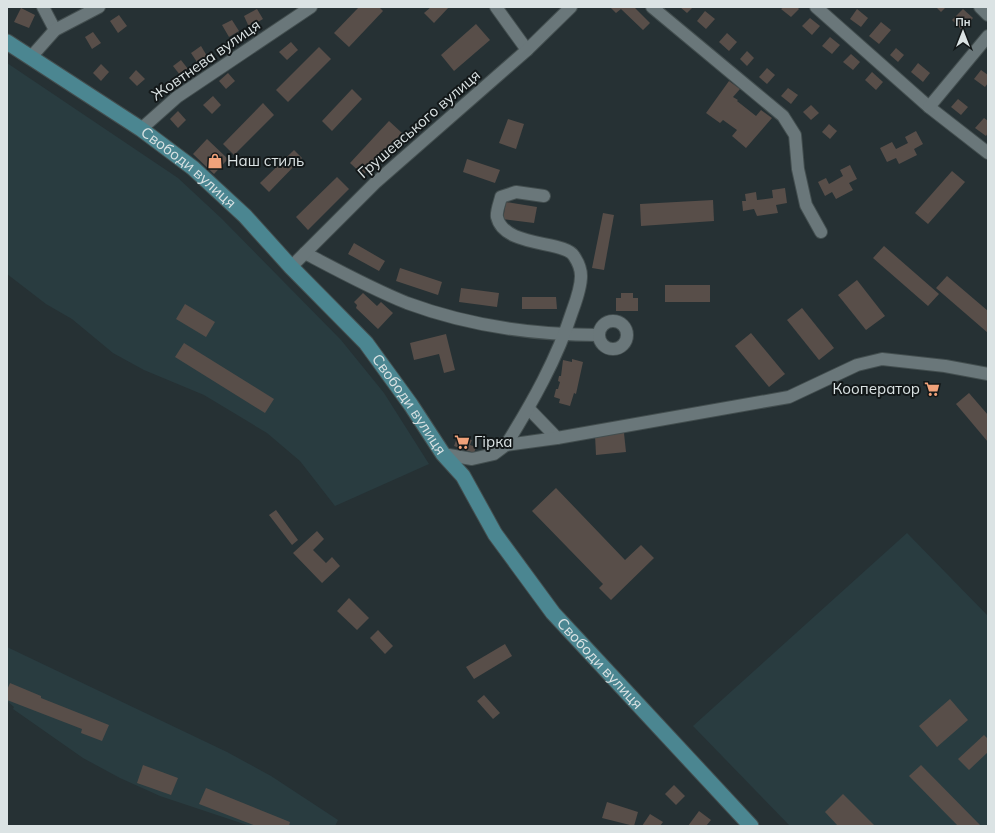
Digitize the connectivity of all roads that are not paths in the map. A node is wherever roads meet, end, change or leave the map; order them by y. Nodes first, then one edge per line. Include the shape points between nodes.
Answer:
1 (43, 7) edge
2 (99, 7) edge
3 (311, 7) edge
4 (496, 7) edge
5 (571, 7) edge
6 (652, 7) edge
7 (816, 7) edge
8 (980, 7) edge
9 (988, 14) edge
10 (55, 30) junction
11 (988, 36) edge
12 (7, 42) edge
13 (527, 50) junction
14 (31, 57) junction
15 (929, 107) junction
16 (141, 129) junction
17 (988, 153) edge
18 (544, 196) dead end
19 (821, 232) dead end
20 (306, 253) junction
21 (291, 266) junction
22 (565, 335) junction
23 (599, 335) dead end
24 (988, 374) edge
25 (529, 409) junction
26 (557, 438) junction
27 (506, 445) junction
28 (443, 454) junction
29 (751, 826) edge

1 - 10 street
2 - 10 street
3 - 16 street, Жовтнева вулиця via 178,97
4 - 13 street
5 - 13 street, Грушевського вулиця
6 - 19 street via 783,116 795,135 798,170 806,205
7 - 15 street
8 - 9 street
10 - 14 street
11 - 15 street
12 - 14 main road, Свободи вулиця
13 - 20 street, Грушевського вулиця via 375,183
14 - 16 main road, Свободи вулиця
15 - 17 street
16 - 21 main road, Свободи вулиця via 198,173 245,216
18 - 22 street via 516,192 501,197 496,216 500,225 509,233 538,244 566,249 573,254 579,265 581,277 578,296
20 - 21 street, Грушевського вулиця
20 - 22 street via 367,286 453,318 527,332
21 - 28 main road, Свободи вулиця via 366,343
22 - 23 street
22 - 25 street
24 - 26 street via 882,359 857,365 789,397
25 - 26 street
25 - 27 street
26 - 27 street
27 - 28 street via 494,454 472,459
28 - 29 main road, Свободи вулиця via 463,476 495,534 553,613

